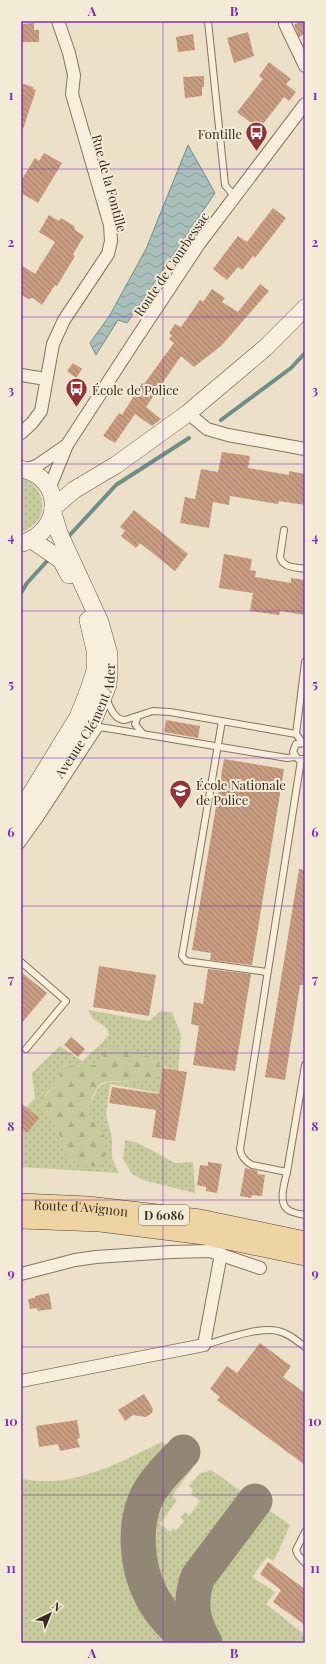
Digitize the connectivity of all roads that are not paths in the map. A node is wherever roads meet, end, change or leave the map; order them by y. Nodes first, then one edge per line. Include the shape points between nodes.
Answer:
1 (58, 21) edge
2 (208, 21) edge
3 (285, 21) edge
4 (305, 66) edge
5 (305, 104) edge
6 (235, 197) junction
7 (305, 308) edge
8 (21, 375) edge
9 (46, 379) junction
10 (188, 413) junction
11 (23, 430) edge
12 (66, 445) junction
13 (305, 449) edge
14 (23, 470) edge
15 (51, 501) junction
16 (284, 530) dead end
17 (27, 542) edge
18 (305, 569) edge
19 (305, 662) edge
20 (98, 687) junction
21 (138, 716) junction
22 (94, 721) junction
23 (222, 721) junction
24 (143, 734) junction
25 (296, 734) junction
26 (304, 743) edge
27 (218, 747) junction
28 (300, 759) edge
29 (21, 810) edge
30 (21, 831) edge
31 (21, 845) edge
32 (21, 962) edge
33 (267, 972) junction
34 (26, 1050) dead end
35 (305, 1065) edge
36 (287, 1172) junction
37 (21, 1203) edge
38 (305, 1215) edge
39 (21, 1219) edge
40 (305, 1241) edge
41 (221, 1254) junction
42 (305, 1256) edge
43 (260, 1268) dead end
44 (21, 1274) edge
45 (204, 1345) junction
46 (305, 1347) edge
47 (21, 1381) edge
48 (305, 1532) edge
49 (305, 1563) edge

1 - 9 street, Rue de la Fontille via 74,75 72,94 110,225 111,241 108,254 64,320 53,344
2 - 6 lane via 225,185
3 - 4 street
5 - 6 street, Route de Courbessac
6 - 12 street, Route de Courbessac via 199,244
7 - 10 street via 265,348
8 - 9 street
9 - 11 street, Rue de la Fontille via 41,411
10 - 13 street via 207,429 228,436
10 - 15 street via 116,465
12 - 14 street, Route de Courbessac via 38,465
12 - 15 street, Route de Courbessac
14 - 15 street via 39,477
15 - 17 street via 49,524 42,533
15 - 20 street, Avenue Clément Ader via 59,534 100,622 109,654 108,685
16 - 18 lane via 281,562
17 - 20 street, Avenue Clément Ader via 61,560 75,586 93,636
19 - 25 lane
20 - 21 lane via 116,717 125,720
20 - 22 street, Avenue Clément Ader
20 - 29 street, Avenue Clément Ader via 88,692 78,718
21 - 23 lane via 153,711
21 - 24 lane via 135,724
22 - 24 lane
22 - 30 street, Avenue Clément Ader
22 - 31 lane via 39,820
23 - 25 lane
23 - 27 lane
24 - 27 lane
25 - 26 lane
26 - 28 lane via 294,746 293,752
27 - 28 lane
27 - 33 lane via 182,956 186,961
28 - 33 lane
32 - 34 lane via 66,1001
33 - 36 lane via 240,1149 243,1158 252,1165
35 - 36 lane
36 - 38 lane via 283,1198 285,1206 290,1211
37 - 40 main road, Route d'Avignon / D 6086 via 88,1206 200,1219
39 - 42 main road, Route d'Avignon / D 6086 via 100,1222 204,1235
41 - 43 street
41 - 44 street via 210,1251 96,1256
41 - 45 street
45 - 46 lane via 265,1330 288,1335
45 - 47 street
48 - 49 lane via 296,1550

